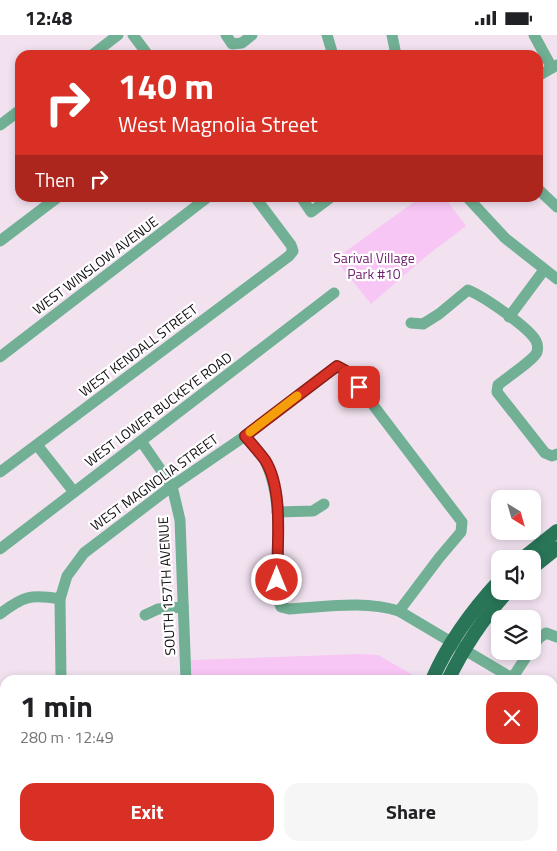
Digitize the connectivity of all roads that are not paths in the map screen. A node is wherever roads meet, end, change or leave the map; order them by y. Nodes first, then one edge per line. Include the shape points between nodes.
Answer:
1 (118, 35) edge
2 (133, 35) edge
3 (252, 35) edge
4 (327, 35) edge
5 (392, 35) edge
6 (534, 35) edge
7 (229, 39) edge
8 (98, 50) edge
9 (144, 50) edge
10 (332, 50) edge
11 (395, 50) edge
12 (554, 67) edge
13 (543, 73) edge
14 (15, 114) edge
15 (0, 125) edge
16 (543, 194) edge
17 (51, 202) edge
18 (202, 202) edge
19 (259, 202) edge
20 (305, 202) edge
21 (324, 202) edge
22 (472, 202) edge
23 (557, 207) edge
24 (0, 241) edge
25 (544, 270) junction
26 (557, 279) edge
27 (334, 293) dead end
28 (509, 317) junction
29 (411, 323) dead end
30 (0, 357) edge
31 (245, 436) junction
32 (141, 441) junction
33 (37, 445) junction
34 (554, 455) edge
35 (0, 473) edge
36 (172, 486) junction
37 (74, 492) junction
38 (324, 504) dead end
39 (277, 512) junction
40 (557, 531) edge
41 (557, 548) edge
42 (0, 549) edge
43 (533, 550) edge
44 (541, 561) edge
45 (491, 591) edge
46 (60, 599) junction
47 (500, 600) edge
48 (183, 607) junction
49 (399, 611) junction
50 (0, 614) edge
51 (145, 615) dead end
52 (541, 637) edge
53 (557, 637) edge
54 (457, 647) junction
55 (524, 660) edge
56 (61, 675) edge
57 (186, 675) edge
58 (436, 675) edge
59 (449, 675) edge
60 (504, 675) edge
61 (514, 675) edge

1 - 8 street
2 - 9 street
3 - 7 street via 242,43
4 - 10 street
5 - 11 street
6 - 12 street
12 - 13 street
14 - 15 street
16 - 23 street
17 - 24 street
18 - 30 street, WEST WINSLOW AVENUE
19 - 33 street, WEST KENDALL STREET via 291,245 293,251 289,256
20 - 21 street via 312,211
22 - 25 street via 505,238
25 - 26 street
25 - 28 street
27 - 32 street, WEST LOWER BUCKEYE ROAD
28 - 29 street via 468,290 423,324
28 - 34 street via 536,339 538,346 536,355 498,385 497,391 545,453
31 - 36 street, WEST MAGNOLIA STREET
31 - 39 street via 266,461 274,486
31 - 49 street, WEST MAGNOLIA STREET via 337,366 348,372 462,522 461,532
32 - 36 street, SOUTH 157TH AVENUE
32 - 37 street, WEST LOWER BUCKEYE ROAD
33 - 35 street, WEST KENDALL STREET
33 - 37 street
36 - 46 street, WEST MAGNOLIA STREET via 84,553 67,576
36 - 48 street, SOUTH 157TH AVENUE via 180,521
37 - 42 street, WEST LOWER BUCKEYE ROAD
38 - 39 street via 313,511
39 - 49 street via 278,597 281,607 368,605
40 - 43 main road
41 - 44 main road
45 - 54 main road via 473,612
46 - 50 street via 33,596 16,602
46 - 56 street, WEST MAGNOLIA STREET
47 - 54 main road
48 - 51 street via 158,609
48 - 57 street, SOUTH 157TH AVENUE
49 - 54 street
52 - 53 street via 546,633
54 - 58 main road
54 - 59 main road
54 - 60 street
55 - 61 street

